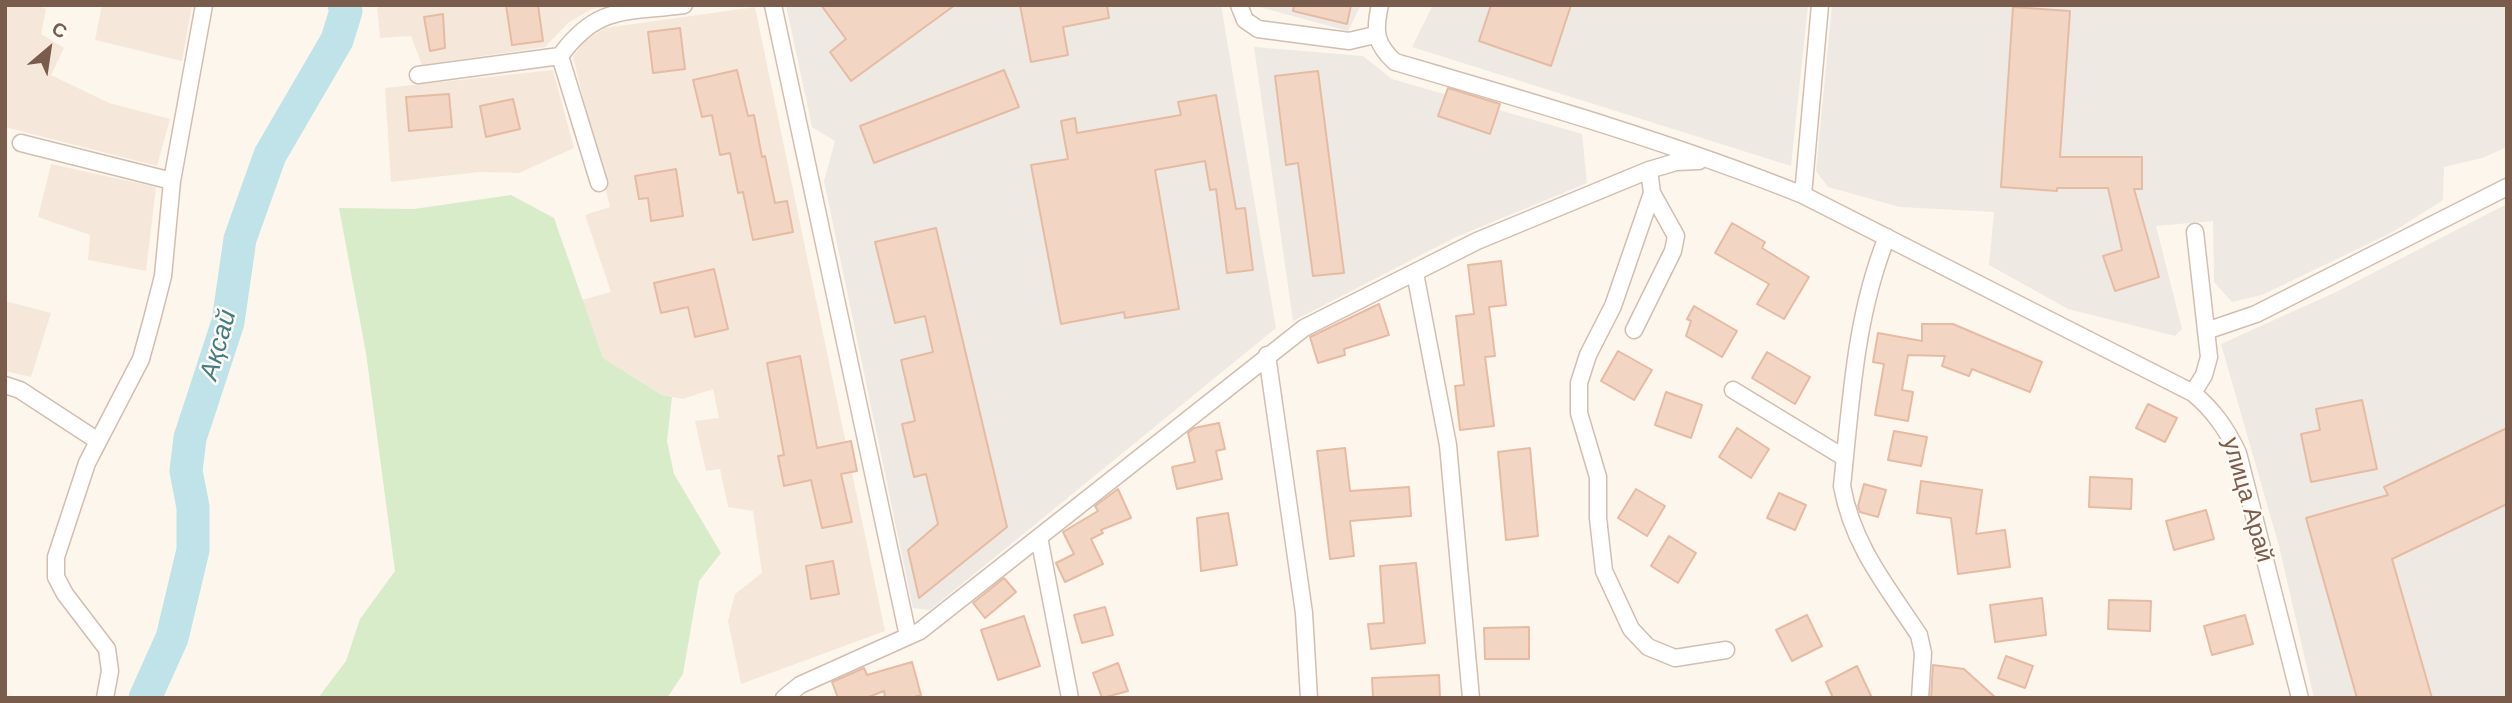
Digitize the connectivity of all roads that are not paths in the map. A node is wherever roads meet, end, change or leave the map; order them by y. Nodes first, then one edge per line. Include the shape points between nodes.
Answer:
1 (204, 5) edge
2 (684, 5) edge
3 (773, 5) edge
4 (1238, 5) edge
5 (1380, 5) edge
6 (1821, 5) edge
7 (1375, 35) junction
8 (560, 56) junction
9 (418, 75) dead end
10 (21, 143) dead end
11 (1708, 161) junction
12 (1649, 170) junction
13 (172, 181) junction
14 (599, 183) dead end
15 (2507, 187) edge
16 (1652, 194) junction
17 (1803, 195) junction
18 (2195, 232) dead end
19 (1887, 237) junction
20 (1415, 273) junction
21 (1633, 330) dead end
22 (2206, 331) junction
23 (1267, 355) junction
24 (5, 385) edge
25 (1733, 390) dead end
26 (2193, 393) junction
27 (98, 441) junction
28 (1845, 458) junction
29 (1039, 537) junction
30 (908, 636) junction
31 (1726, 650) dead end
32 (802, 691) edge
33 (105, 698) edge
34 (784, 698) edge
35 (1070, 698) edge
36 (1309, 698) edge
37 (1471, 698) edge
38 (1920, 698) edge
39 (2300, 698) edge

1 - 13 street
2 - 8 street via 602,16 578,31
3 - 30 street
4 - 7 street via 1245,20 1258,29 1349,41
5 - 7 street
6 - 17 street
7 - 11 street, улица Арай via 1381,49 1395,62
8 - 9 street
8 - 14 street
10 - 13 street
11 - 12 street via 1676,162
11 - 17 street, улица Арай
12 - 16 street
12 - 20 street via 1477,241
13 - 27 street via 163,276 141,359
15 - 22 street via 2256,314
16 - 21 street via 1676,236 1673,251
16 - 31 street via 1613,306 1578,383 1579,413 1598,477 1604,571 1631,629 1648,647 1675,658
17 - 19 street, улица Арай
18 - 22 street
19 - 26 street, улица Арай
19 - 28 street via 1863,310
20 - 23 street via 1304,328
20 - 37 street via 1448,444
22 - 26 street via 2209,357
23 - 29 street
23 - 36 street via 1304,613
24 - 27 street
25 - 28 street
26 - 39 street, улица Арай via 2226,427 2238,453
27 - 33 street via 56,557 56,577 107,649 110,671
28 - 38 street via 1842,486 1858,544 1919,635 1923,653
29 - 30 street via 947,611
29 - 35 street
30 - 32 street
32 - 34 street

